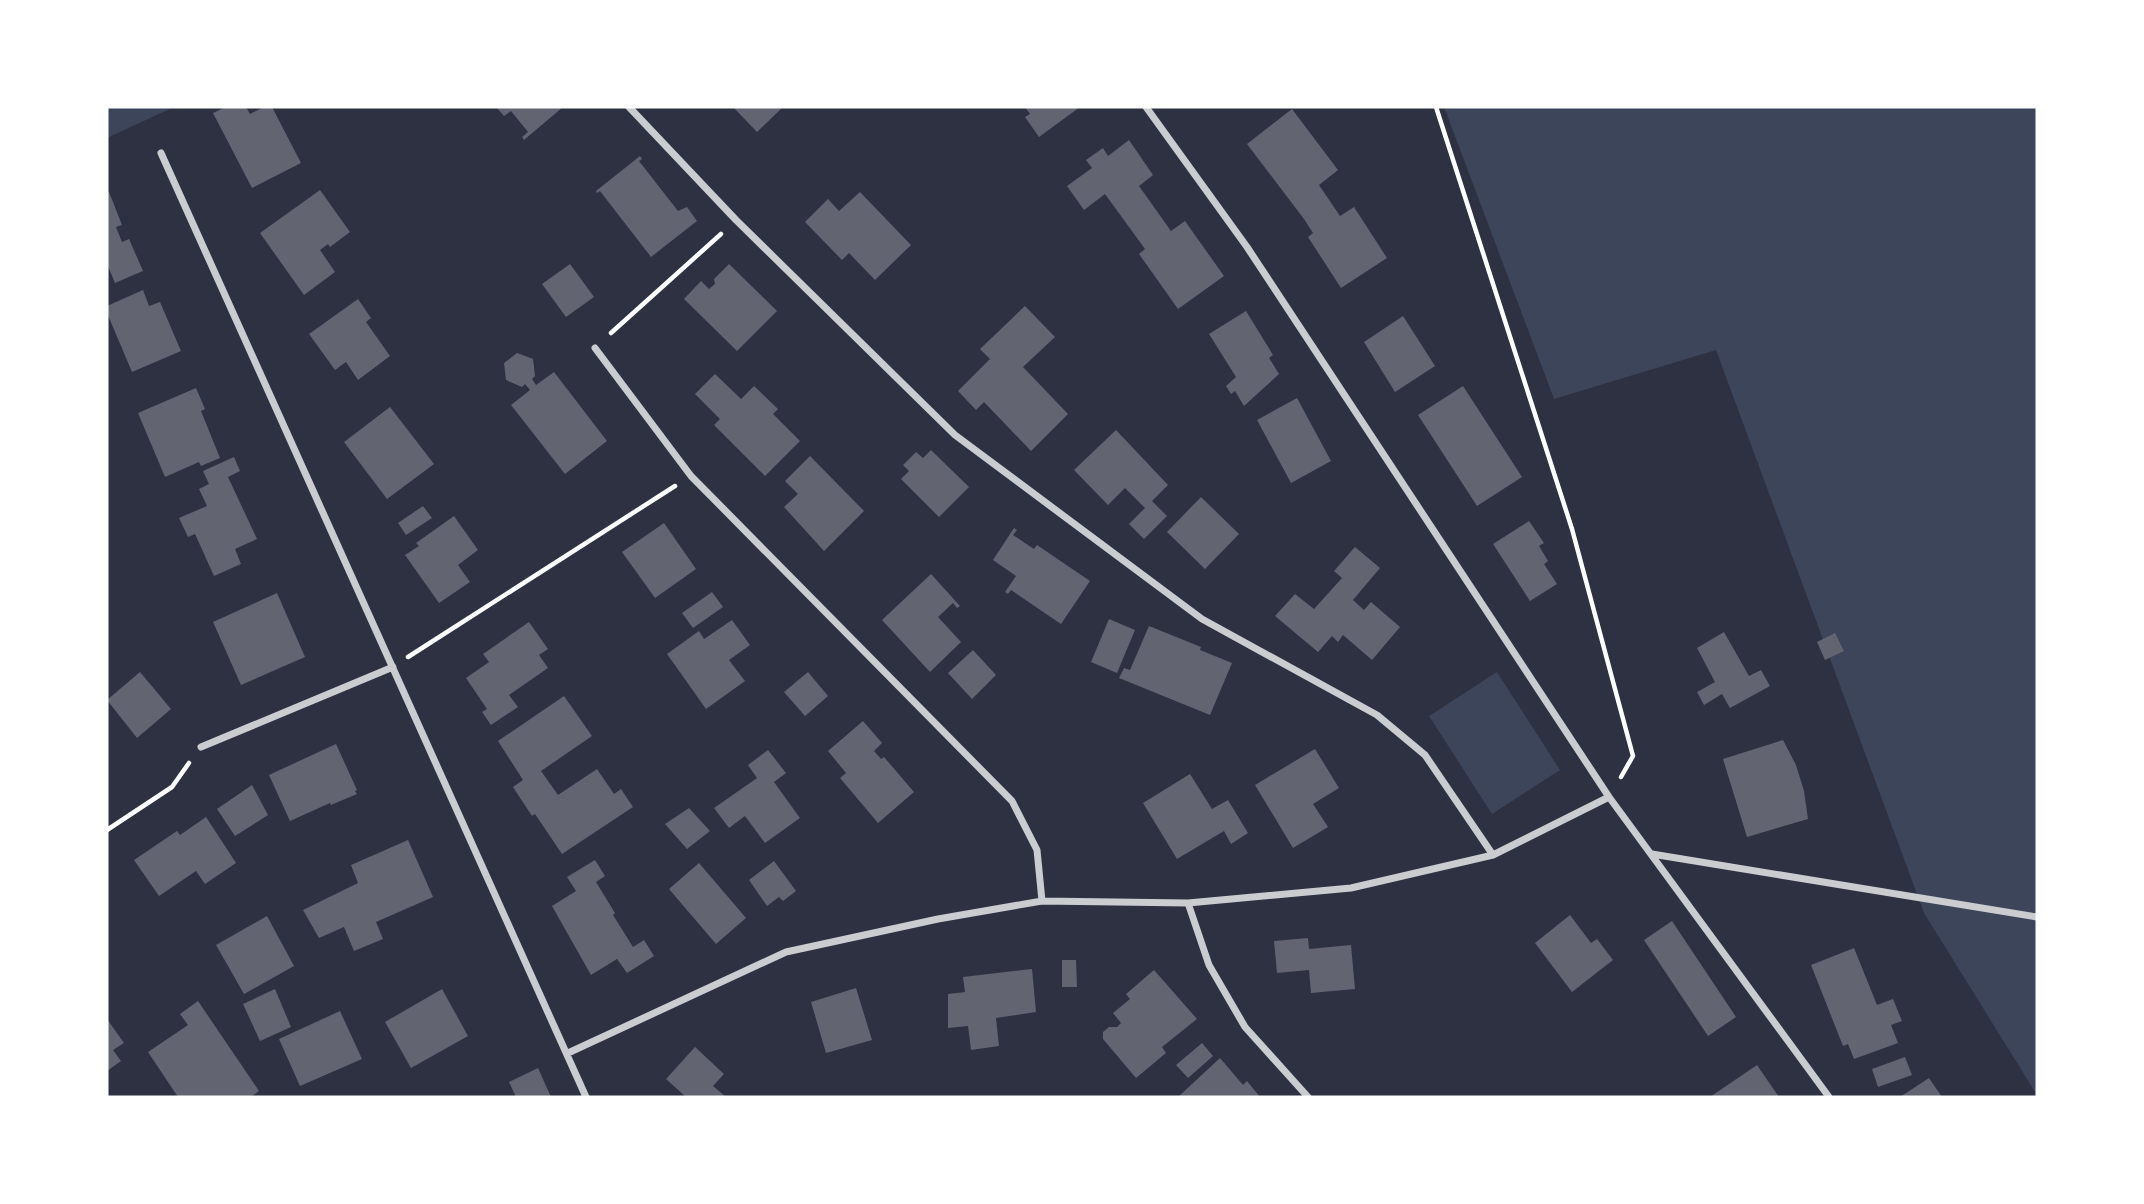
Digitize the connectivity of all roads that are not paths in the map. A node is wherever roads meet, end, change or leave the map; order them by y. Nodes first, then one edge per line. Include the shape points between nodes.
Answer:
1 (629, 107) edge
2 (1146, 107) edge
3 (161, 153) dead end
4 (594, 348) road end
5 (393, 667) junction
6 (201, 747) road end
7 (1609, 797) junction
8 (1653, 854) junction
9 (1493, 855) junction
10 (1042, 901) junction
11 (1188, 903) junction
12 (2037, 917) edge
13 (568, 1053) junction
14 (586, 1097) edge
15 (1308, 1097) edge
16 (1829, 1097) edge

1 - 9 street via 736,220 955,435 1202,618 1377,715 1425,755
2 - 7 street via 1247,247
3 - 5 street
4 - 10 street via 691,476 1012,801 1037,850
5 - 6 street
5 - 13 street
7 - 8 street
7 - 9 street
8 - 12 street
8 - 16 street
9 - 11 street via 1351,888
10 - 11 street
10 - 13 street via 786,952
11 - 15 street via 1209,965 1245,1027
13 - 14 street

